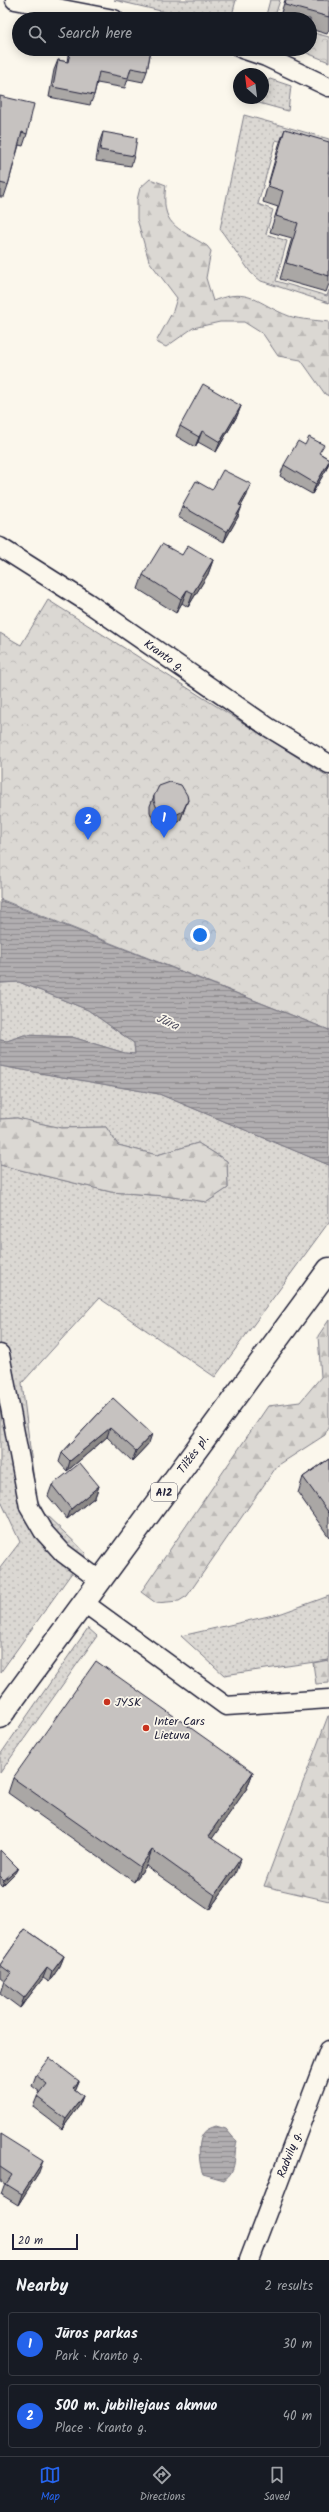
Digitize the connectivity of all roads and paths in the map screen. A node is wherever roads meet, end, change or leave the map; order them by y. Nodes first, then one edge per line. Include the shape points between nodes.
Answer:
1 (15, 0) edge
2 (78, 12) edge
3 (263, 56) edge
4 (329, 87) edge
5 (0, 547) edge
6 (329, 764) edge
7 (329, 1269) edge
8 (0, 1354) edge
9 (99, 1580) junction
10 (83, 1602) junction
11 (329, 1699) edge
12 (0, 1717) edge
13 (329, 2050) edge
14 (250, 2260) edge

1 - 2 street
3 - 4 street
5 - 6 street, Kranto g. via 87,602 255,719
7 - 9 highway, Tilžės pl. / A12
8 - 9 street via 29,1507 43,1531 63,1553
9 - 10 highway, Tilžės pl. / A12
10 - 11 street via 226,1706
10 - 12 highway, Tilžės pl. / A12
13 - 14 street, Radvilų g.

